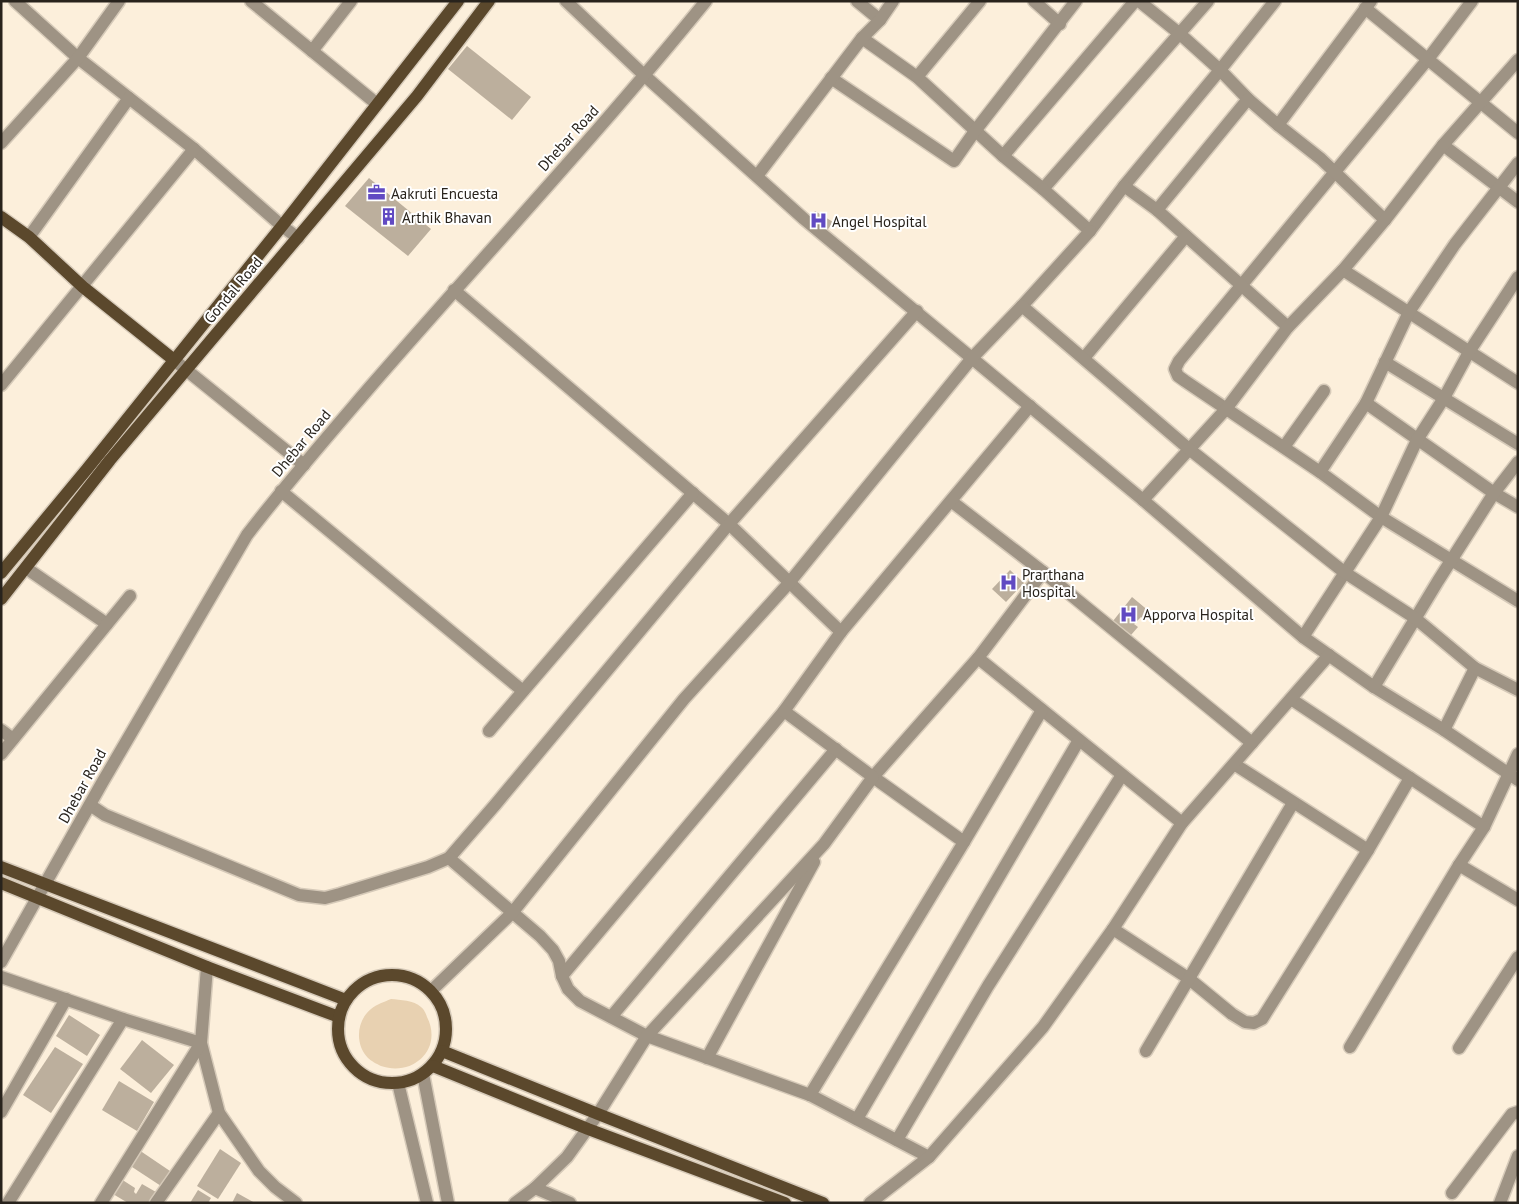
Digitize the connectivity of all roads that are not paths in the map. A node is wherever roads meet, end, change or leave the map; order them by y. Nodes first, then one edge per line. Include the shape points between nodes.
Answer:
1 (15, 1) edge
2 (119, 1) edge
3 (251, 1) edge
4 (351, 1) edge
5 (458, 1) edge
6 (489, 1) edge
7 (566, 1) edge
8 (706, 1) edge
9 (857, 1) edge
10 (893, 1) edge
11 (980, 1) edge
12 (1034, 1) edge
13 (1076, 1) edge
14 (1135, 1) edge
15 (1139, 1) edge
16 (1208, 1) edge
17 (1275, 1) edge
18 (1472, 1) edge
19 (1368, 5) edge
20 (880, 20) junction
21 (1060, 24) junction
22 (1180, 34) junction
23 (862, 38) junction
24 (312, 51) junction
25 (78, 58) junction
26 (1428, 59) junction
27 (1518, 60) edge
28 (1220, 70) junction
29 (645, 76) junction
30 (917, 77) junction
31 (832, 78) junction
32 (129, 98) junction
33 (1248, 99) junction
34 (377, 104) junction
35 (1481, 104) junction
36 (1278, 125) junction
37 (975, 131) junction
38 (1518, 134) edge
39 (1, 142) edge
40 (1443, 145) junction
41 (194, 148) junction
42 (1004, 156) junction
43 (1518, 163) edge
44 (1334, 172) junction
45 (757, 176) junction
46 (1124, 186) junction
47 (1499, 187) junction
48 (1043, 190) junction
49 (1518, 202) edge
50 (1157, 210) junction
51 (1, 217) edge
52 (1385, 220) junction
53 (282, 226) junction
54 (1090, 231) junction
55 (1186, 236) junction
56 (29, 237) junction
57 (298, 238) junction
58 (1344, 270) junction
59 (1518, 277) edge
60 (1241, 286) junction
61 (83, 287) junction
62 (454, 290) junction
63 (1022, 306) junction
64 (917, 311) junction
65 (1409, 312) junction
66 (1288, 326) junction
67 (1469, 352) junction
68 (972, 358) junction
69 (1084, 358) junction
70 (174, 360) junction
71 (1385, 362) junction
72 (188, 370) junction
73 (1518, 383) edge
74 (1, 385) edge
75 (1324, 391) dead end
76 (1444, 398) junction
77 (1366, 403) junction
78 (1030, 406) junction
79 (1226, 409) junction
80 (1417, 440) junction
81 (1518, 444) edge
82 (1284, 448) junction
83 (1189, 449) junction
84 (1518, 462) edge
85 (304, 465) junction
86 (1320, 472) junction
87 (281, 491) junction
88 (693, 493) junction
89 (1494, 494) junction
90 (1143, 500) junction
91 (951, 501) junction
92 (1518, 506) edge
93 (1381, 517) junction
94 (729, 524) junction
95 (1452, 560) junction
96 (26, 568) junction
97 (1043, 572) junction
98 (1344, 572) junction
99 (1, 574) edge
100 (789, 583) junction
101 (130, 596) dead end
102 (1, 599) edge
103 (1518, 601) edge
104 (1415, 618) junction
105 (107, 624) junction
106 (841, 632) junction
107 (1303, 637) junction
108 (1329, 655) junction
109 (978, 658) junction
110 (1475, 668) junction
111 (1374, 687) junction
112 (1518, 690) edge
113 (523, 691) junction
114 (1291, 698) junction
115 (1042, 710) junction
116 (784, 711) junction
117 (1, 730) edge
118 (1444, 730) junction
119 (489, 731) dead end
120 (13, 740) junction
121 (1080, 740) junction
122 (1252, 743) junction
123 (836, 749) junction
124 (1, 754) edge
125 (1518, 754) edge
126 (1234, 764) junction
127 (1122, 775) junction
128 (1513, 776) edge
129 (873, 777) junction
130 (1410, 778) junction
131 (1293, 803) junction
132 (90, 805) junction
133 (1182, 823) junction
134 (1484, 827) junction
135 (964, 842) junction
136 (824, 844) junction
137 (1368, 850) junction
138 (448, 858) junction
139 (1459, 865) junction
140 (1, 867) edge
141 (1, 883) edge
142 (46, 885) junction
143 (39, 898) junction
144 (1518, 900) edge
145 (512, 913) junction
146 (1113, 929) junction
147 (1518, 957) edge
148 (1, 962) edge
149 (207, 967) junction
150 (562, 976) junction
151 (1, 977) edge
152 (1188, 978) junction
153 (431, 991) junction
154 (66, 999) junction
155 (346, 1000) junction
156 (339, 1017) junction
157 (611, 1017) junction
158 (123, 1019) junction
159 (647, 1036) junction
160 (201, 1043) junction
161 (1350, 1047) dead end
162 (1459, 1048) dead end
163 (442, 1051) junction
164 (1146, 1051) dead end
165 (707, 1058) junction
166 (433, 1066) junction
167 (423, 1074) junction
168 (398, 1083) junction
169 (810, 1095) junction
170 (1, 1112) edge
171 (1518, 1112) edge
172 (219, 1113) junction
173 (598, 1114) junction
174 (857, 1120) junction
175 (588, 1129) junction
176 (897, 1140) junction
177 (1518, 1156) edge
178 (929, 1157) junction
179 (1513, 1183) edge
180 (535, 1188) junction
181 (1452, 1193) dead end
182 (8, 1203) edge
183 (102, 1203) edge
184 (156, 1203) edge
185 (296, 1203) edge
186 (428, 1203) edge
187 (448, 1203) edge
188 (515, 1203) edge
189 (570, 1203) edge
190 (785, 1203) edge
191 (823, 1203) edge
192 (870, 1203) edge
193 (1500, 1203) edge

1 - 25 street
2 - 25 street
3 - 24 street
4 - 24 street
5 - 34 main road, Gondal Road
6 - 57 main road, Gondal Road via 417,96
7 - 29 street
8 - 29 street, Dhebar Road
9 - 20 street
10 - 20 street
11 - 30 street
12 - 21 street
13 - 21 street
14 - 42 street
15 - 22 street
16 - 22 street
17 - 28 street
18 - 26 street
19 - 26 street
19 - 36 street
20 - 23 street
21 - 37 street
22 - 28 street
22 - 48 street
23 - 30 street
23 - 31 street
24 - 34 street
25 - 32 street
25 - 39 street
26 - 35 street
26 - 44 street
27 - 35 street
28 - 33 street
28 - 46 street
29 - 45 street
29 - 62 street, Dhebar Road
30 - 37 street
31 - 37 street via 954,161
31 - 45 street
32 - 41 street
32 - 56 street
33 - 36 street
33 - 50 street
34 - 53 main road, Gondal Road
35 - 38 street
35 - 40 street
36 - 44 street
37 - 42 street
40 - 47 street
40 - 52 street
41 - 53 street
41 - 61 street
42 - 48 street
43 - 47 street
44 - 52 street
44 - 60 street
45 - 64 street via 804,219
46 - 50 street
46 - 54 street
47 - 49 street
47 - 65 street
48 - 54 street
50 - 55 street
51 - 56 main road
52 - 58 street
53 - 57 street
53 - 70 main road, Gondal Road
54 - 63 street
55 - 60 street
55 - 69 street
56 - 61 main road
57 - 72 main road, Gondal Road
58 - 65 street
58 - 66 street
59 - 67 street
60 - 66 street
60 - 79 street via 1179,361 1176,369 1185,382
61 - 70 main road
61 - 74 street
62 - 85 street, Dhebar Road
62 - 88 street
63 - 68 street
63 - 69 street
64 - 68 street
64 - 94 street
65 - 67 street
65 - 71 street
66 - 79 street
67 - 73 street
67 - 76 street
68 - 78 street
68 - 100 street
69 - 83 street
70 - 72 street
70 - 99 main road, Gondal Road
71 - 76 street
71 - 77 street
72 - 85 street
72 - 96 main road, Gondal Road via 110,460
75 - 82 street
76 - 80 street
76 - 81 street
77 - 80 street
77 - 86 street
78 - 90 street
78 - 91 street
79 - 82 street
79 - 83 street
80 - 89 street
80 - 93 street
82 - 86 street
83 - 90 street
83 - 98 street
84 - 89 street
85 - 87 street, Dhebar Road
86 - 93 street
87 - 113 street
87 - 132 street, Dhebar Road via 247,535
88 - 94 street
88 - 113 street
89 - 92 street
89 - 95 street
90 - 107 street
91 - 97 street
91 - 106 street
93 - 95 street
93 - 98 street
94 - 100 street
94 - 138 street
95 - 103 street
95 - 104 street
96 - 102 main road, Gondal Road
96 - 105 street
97 - 109 street
97 - 122 street
98 - 104 street
98 - 107 street
100 - 106 street
100 - 145 street via 684,699
101 - 105 street
104 - 110 street
104 - 111 street
105 - 120 street
106 - 116 street
107 - 108 street
108 - 111 street
108 - 114 street
109 - 115 street
109 - 129 street
110 - 112 street
110 - 118 street
111 - 118 street
113 - 119 street
114 - 122 street
114 - 130 street
115 - 121 street
115 - 135 street
116 - 123 street
116 - 150 street
117 - 120 street
118 - 128 street
120 - 124 street
121 - 127 street
121 - 174 street
122 - 126 street
123 - 129 street
123 - 157 street
125 - 128 street
126 - 131 street
126 - 133 street
127 - 133 street
127 - 176 street via 988,986
128 - 134 street
129 - 135 street
129 - 136 street
130 - 134 street
130 - 137 street
131 - 137 street
131 - 152 street
132 - 138 street via 105,816 299,895 325,898 428,868
132 - 142 street, Dhebar Road
133 - 146 street
134 - 139 street
135 - 169 street
136 - 159 street
136 - 165 street
137 - 152 street via 1262,1019 1245,1022
138 - 145 street
139 - 144 street
139 - 161 street
140 - 142 main road
141 - 143 main road
142 - 143 street, Dhebar Road
142 - 155 main road
143 - 148 street, Dhebar Road
143 - 149 main road
145 - 150 street via 553,950
145 - 153 street
146 - 152 street
146 - 178 street via 1043,1027
147 - 162 street
149 - 156 main road
149 - 160 street
150 - 157 street via 568,989 580,1001
151 - 154 street
152 - 164 street
153 - 155 main road via 418,981 386,975 357,988
153 - 163 main road via 446,1019
154 - 158 street
154 - 170 street
155 - 156 main road
156 - 168 main road via 340,1042 352,1065 365,1076 381,1082
157 - 159 street
158 - 160 street
158 - 182 street
159 - 165 street
159 - 173 street
160 - 172 street
160 - 183 street
163 - 166 main road
163 - 173 main road
165 - 169 street
166 - 167 main road
166 - 175 main road
167 - 168 main road
167 - 187 street
168 - 186 street
169 - 174 street
171 - 181 street via 1512,1114
172 - 184 street
172 - 185 street via 259,1170 275,1188
173 - 175 street
173 - 191 main road
174 - 176 street
175 - 180 street via 567,1157
175 - 190 main road
176 - 178 street
177 - 179 street
178 - 192 street
179 - 193 street
180 - 188 street
180 - 189 street

